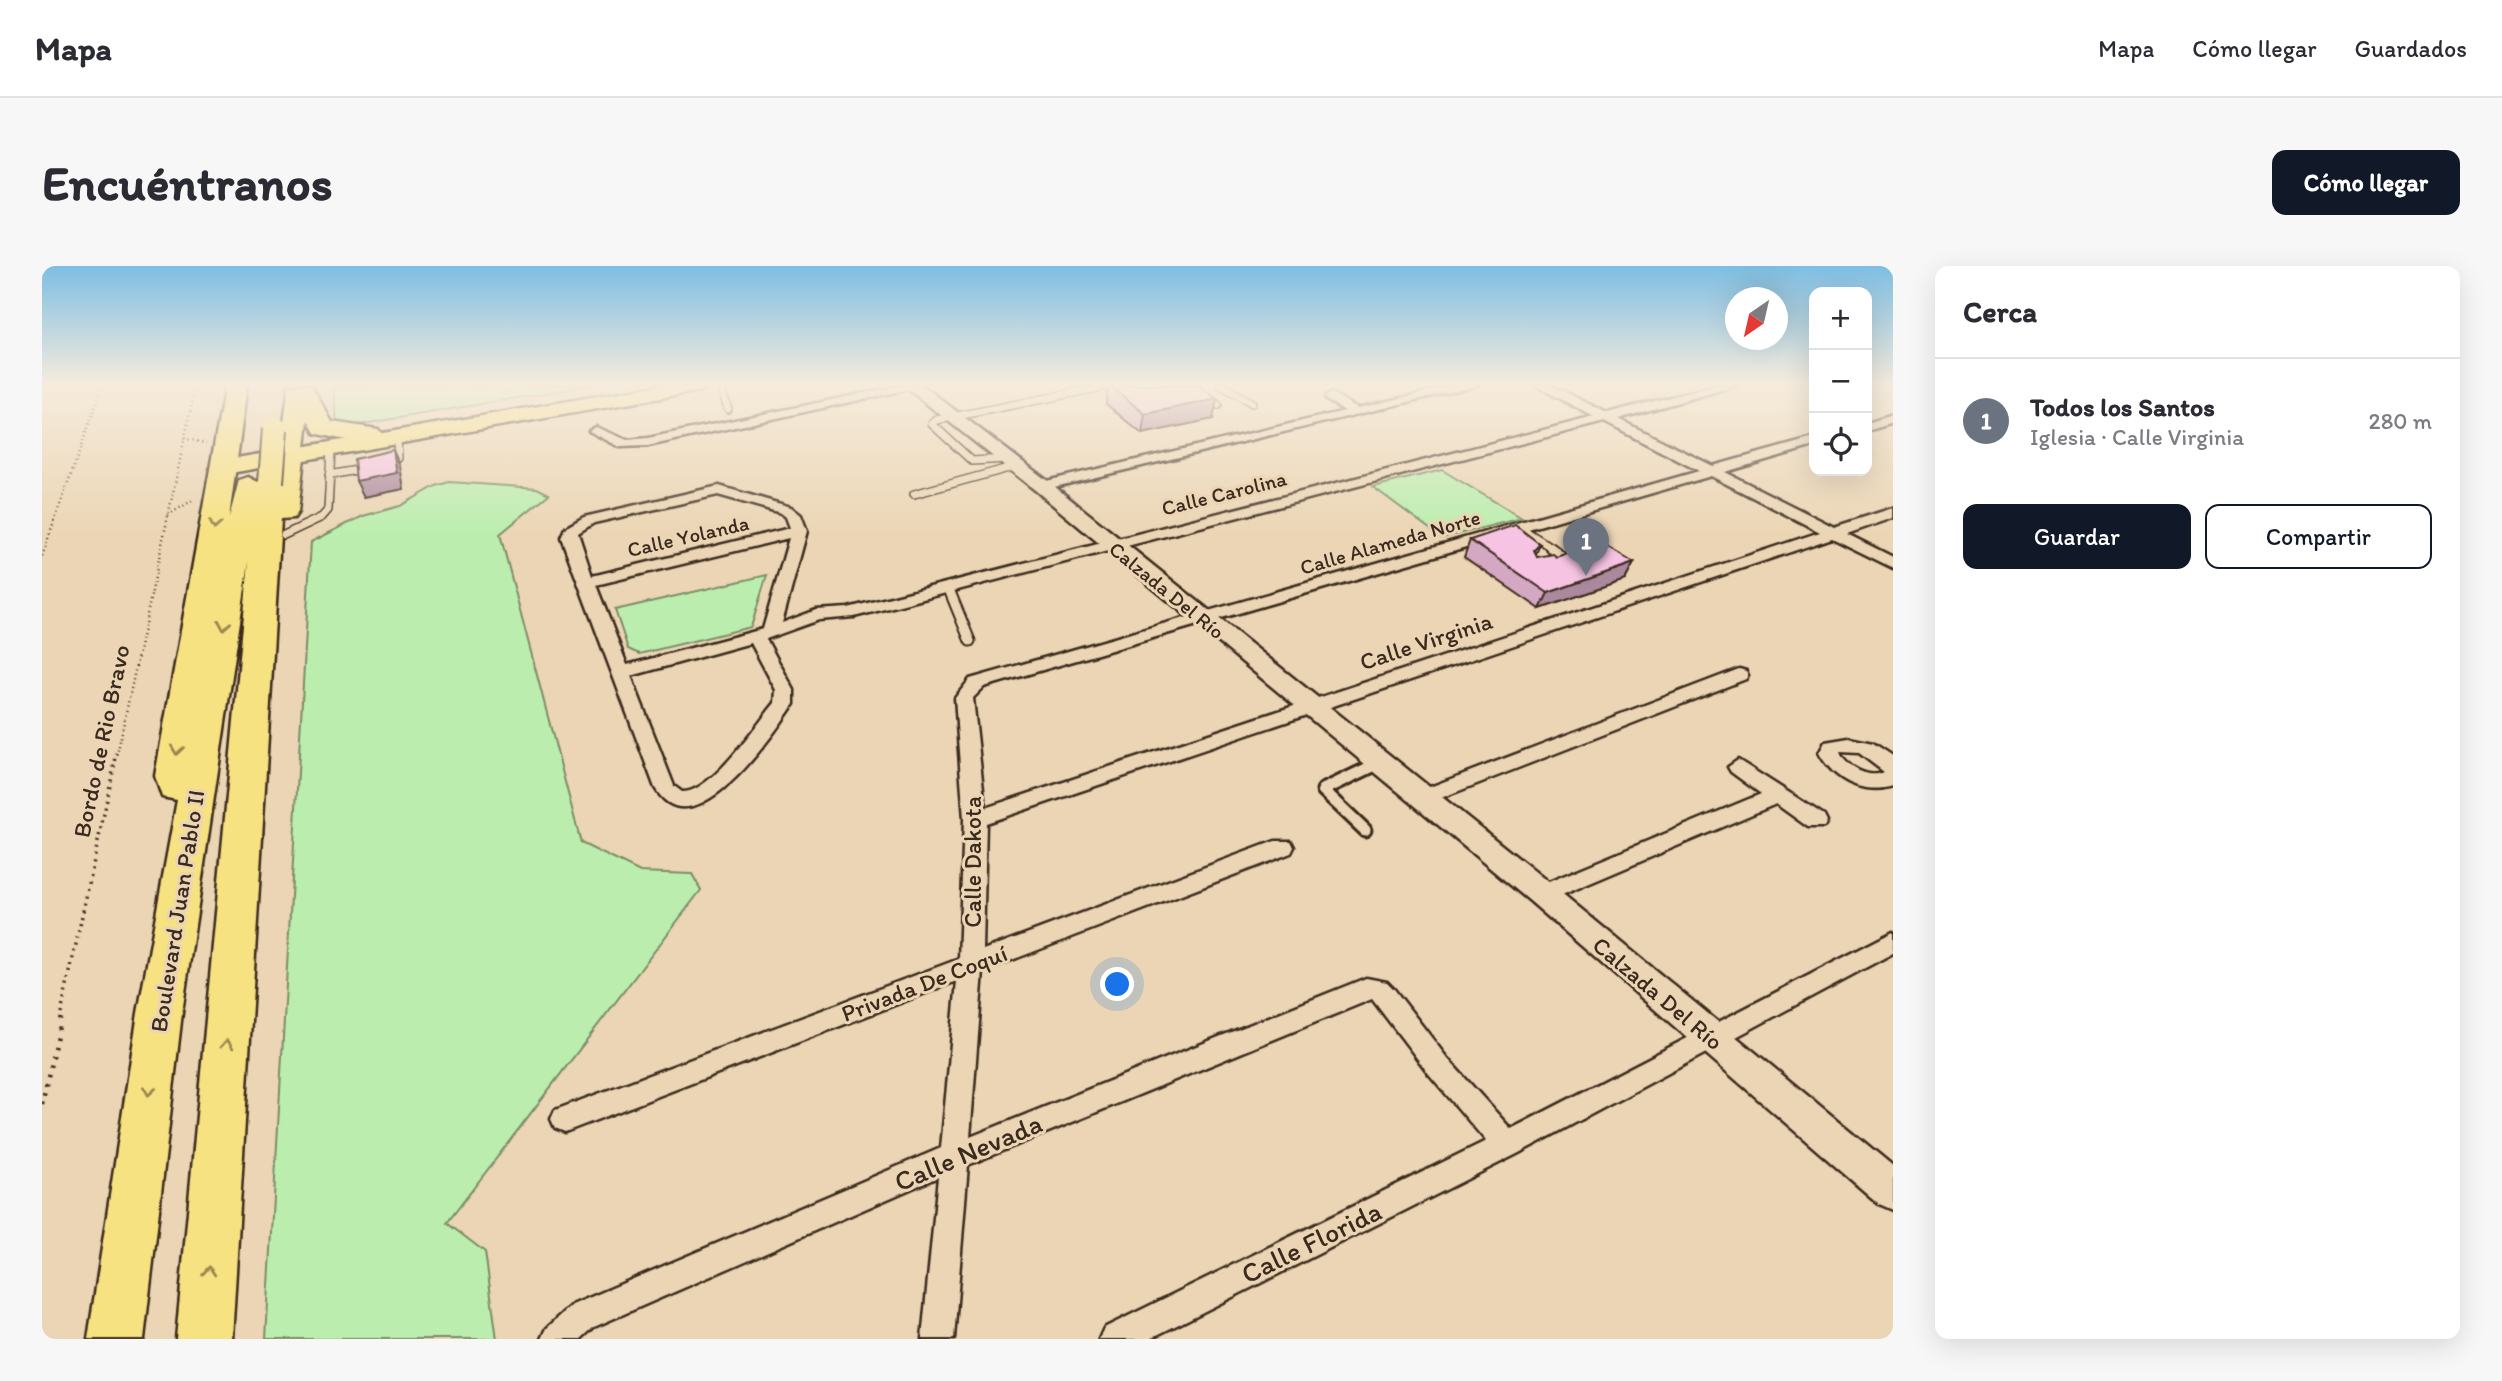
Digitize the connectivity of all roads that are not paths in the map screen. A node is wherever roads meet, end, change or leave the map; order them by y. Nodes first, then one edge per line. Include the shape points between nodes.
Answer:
1 (253, 435) edge
2 (259, 435) edge
3 (271, 435) edge
4 (364, 435) edge
5 (414, 435) edge
6 (605, 435) edge
7 (681, 435) edge
8 (976, 435) edge
9 (1254, 435) edge
10 (1539, 435) edge
11 (1640, 435) edge
12 (397, 438) junction
13 (1809, 443) edge
14 (331, 450) junction
15 (260, 454) junction
16 (1012, 463) junction
17 (1713, 470) junction
18 (329, 475) junction
19 (1042, 486) junction
20 (914, 494) dead end
21 (1893, 513) edge
22 (1519, 527) junction
23 (799, 531) junction
24 (1832, 533) junction
25 (284, 535) junction
26 (1111, 545) junction
27 (1893, 563) edge
28 (1542, 564) edge
29 (586, 582) junction
30 (948, 587) junction
31 (1202, 619) junction
32 (771, 632) junction
33 (970, 641) dead end
34 (621, 673) junction
35 (1739, 676) dead end
36 (977, 683) joint
37 (251, 684) joint
38 (1310, 705) junction
39 (1886, 752) edge
40 (1379, 763) junction
41 (1738, 768) dead end
42 (1893, 769) edge
43 (1893, 776) edge
44 (1778, 795) junction
45 (1421, 798) junction
46 (975, 819) junction
47 (1816, 821) dead end
48 (240, 828) junction
49 (1366, 830) dead end
50 (1283, 847) dead end
51 (184, 865) junction
52 (1542, 894) junction
53 (1893, 942) edge
54 (971, 965) junction
55 (1710, 1036) junction
56 (565, 1119) dead end
57 (1507, 1145) junction
58 (953, 1157) junction
59 (1893, 1191) edge
60 (1117, 1338) edge
61 (116, 1339) edge
62 (204, 1339) edge
63 (558, 1339) edge
64 (938, 1339) edge

1 - 15 highway
2 - 15 highway
3 - 15 highway
4 - 15 main road
5 - 12 main road
6 - 7 street via 625,444
8 - 16 street, Calzada Del Río
9 - 19 street
10 - 26 street, Calle Carolina
11 - 17 street
12 - 14 main road
12 - 18 lane via 395,462
13 - 17 street, Calle Alameda Norte
14 - 15 main road
14 - 18 lane
15 - 25 highway
15 - 37 highway, Boulevard Juan Pablo II
15 -> 51 highway, Boulevard Juan Pablo II
15 -> 51 highway via 173,776
16 - 19 street, Calzada Del Río
16 - 20 lane
17 - 22 street, Calle Alameda Norte
17 - 24 street
18 - 25 lane via 326,513
19 - 26 street, Calzada Del Río
21 - 24 street, Calle Virginia
22 - 28 lane via 1562,557
22 - 31 street, Calle Alameda Norte
23 - 29 street, Calle Yolanda
23 - 29 street via 793,514 786,510 722,490 593,519 571,531 569,537
23 - 32 street
24 - 27 street
24 - 38 street, Calle Virginia
25 - 48 highway via 275,678
26 - 30 street, Calle Carolina
26 - 31 street, Calzada Del Río
29 - 34 street
30 - 32 street, Calle Carolina via 848,613 817,629
30 - 33 lane
31 - 36 street, Calle Alameda Norte
31 - 38 street, Calzada Del Río
32 - 34 street, Calle Carolina
32 - 34 street via 784,704 710,790 692,799 677,799 667,792
35 - 45 street
36 - 46 street, Calle Dakota via 964,698
37 - 48 highway, Boulevard Juan Pablo II
38 - 40 street, Calzada Del Río
38 - 46 street, Calle Virginia
39 - 42 street
39 - 43 street via 1840,744 1829,753 1841,769 1863,780 1884,782
40 - 45 street, Calzada Del Río
40 - 49 lane via 1323,790
41 - 44 street
44 - 47 street
44 - 52 street
45 - 52 street, Calzada Del Río
46 - 54 street, Calle Dakota
62 -> 48 highway, Boulevard Juan Pablo II
50 - 54 street, Privada De Coquí
51 -> 61 highway, Boulevard Juan Pablo II
52 - 55 street, Calzada Del Río
53 - 55 street, Calle Florida
54 - 56 street, Privada De Coquí
54 - 58 street, Calle Dakota
55 - 57 street, Calle Florida
55 - 59 street, Calzada Del Río
57 - 58 street, Calle Nevada via 1374,988 1356,991
57 - 60 street, Calle Florida
58 - 63 street, Calle Nevada via 583,1316
58 - 64 street, Calle Dakota

